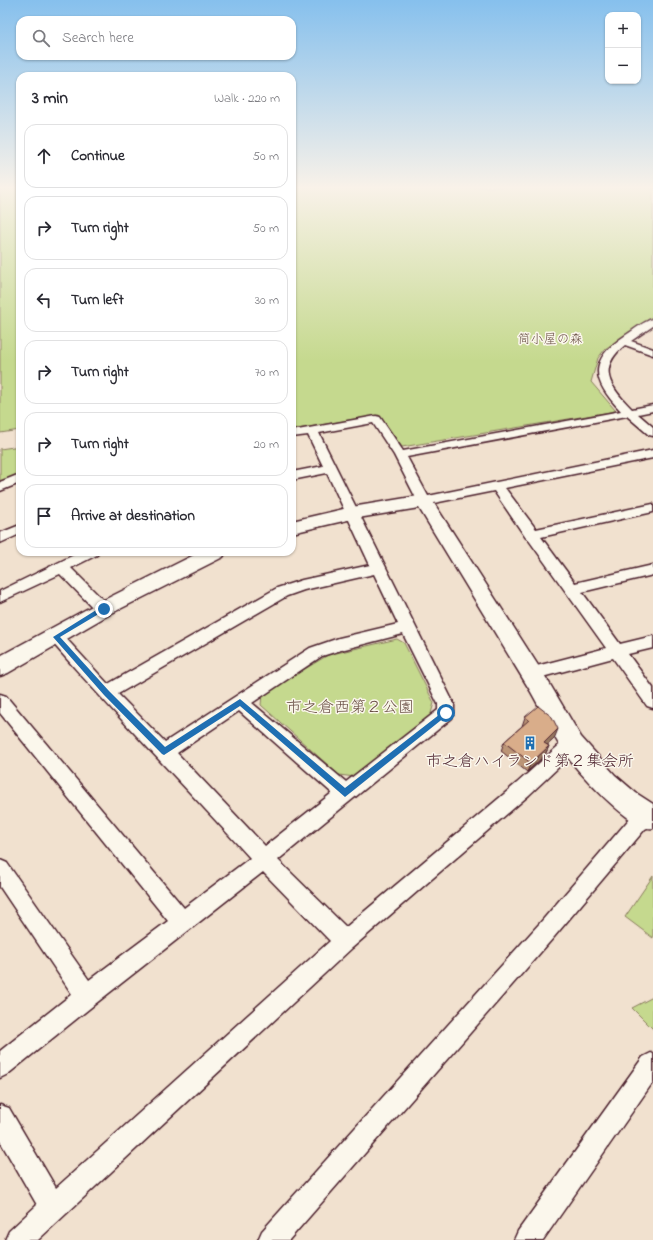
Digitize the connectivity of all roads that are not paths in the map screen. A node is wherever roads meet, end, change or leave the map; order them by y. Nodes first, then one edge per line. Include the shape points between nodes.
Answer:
1 (653, 322) edge
2 (624, 342) junction
3 (653, 352) edge
4 (653, 408) edge
5 (630, 412) junction
6 (312, 430) junction
7 (296, 433) edge
8 (653, 433) edge
9 (653, 454) edge
10 (400, 455) junction
11 (329, 469) junction
12 (296, 475) edge
13 (16, 480) edge
14 (496, 486) junction
15 (0, 487) edge
16 (424, 501) junction
17 (653, 508) edge
18 (352, 513) junction
19 (296, 526) edge
20 (16, 531) edge
21 (531, 535) junction
22 (0, 538) edge
23 (84, 556) edge
24 (208, 556) edge
25 (62, 567) junction
26 (378, 568) junction
27 (653, 570) edge
28 (571, 589) junction
29 (0, 597) edge
30 (104, 609) junction
31 (407, 628) junction
32 (56, 637) junction
33 (653, 642) edge
34 (616, 651) junction
35 (0, 667) edge
36 (531, 674) junction
37 (106, 693) junction
38 (0, 701) edge
39 (653, 701) edge
40 (240, 702) junction
41 (572, 744) junction
42 (164, 752) junction
43 (345, 793) junction
44 (651, 816) edge
45 (264, 859) junction
46 (0, 870) edge
47 (182, 922) junction
48 (345, 941) junction
49 (87, 996) junction
50 (0, 1066) edge
51 (653, 1066) edge
52 (0, 1117) edge
53 (53, 1208) junction
54 (18, 1240) edge
55 (271, 1240) edge
56 (527, 1240) edge

1 - 2 street
2 - 3 street
2 - 5 street via 611,352 605,361 603,372 606,385 613,397
4 - 5 street
5 - 8 street
5 - 10 street
6 - 7 street
6 - 10 street via 376,419
6 - 11 street
9 - 14 street
10 - 16 street
11 - 12 street
11 - 18 street
13 - 15 street
14 - 16 street
14 - 21 street
16 - 18 street
16 - 36 street
17 - 21 street
18 - 19 street
18 - 26 street
20 - 22 street
21 - 28 street
23 - 25 street
24 - 30 street
25 - 29 street
25 - 30 street
26 - 31 street
26 - 37 street via 282,592
27 - 28 street
28 - 34 street
30 - 32 street
31 - 40 street via 316,652
31 - 43 street via 446,704 446,713
32 - 35 street
32 - 37 street
33 - 34 street
34 - 36 street
34 - 39 street
36 - 41 street
37 - 42 street
38 - 47 street
40 - 42 street
40 - 43 street
41 - 44 street via 606,783 627,801
41 - 48 street
42 - 45 street
43 - 45 street
44 - 55 street via 638,823 542,936
45 - 47 street
45 - 48 street
46 - 49 street
47 - 49 street
48 - 53 street
49 - 50 street
51 - 56 street via 651,1065
52 - 53 street
53 - 54 street

